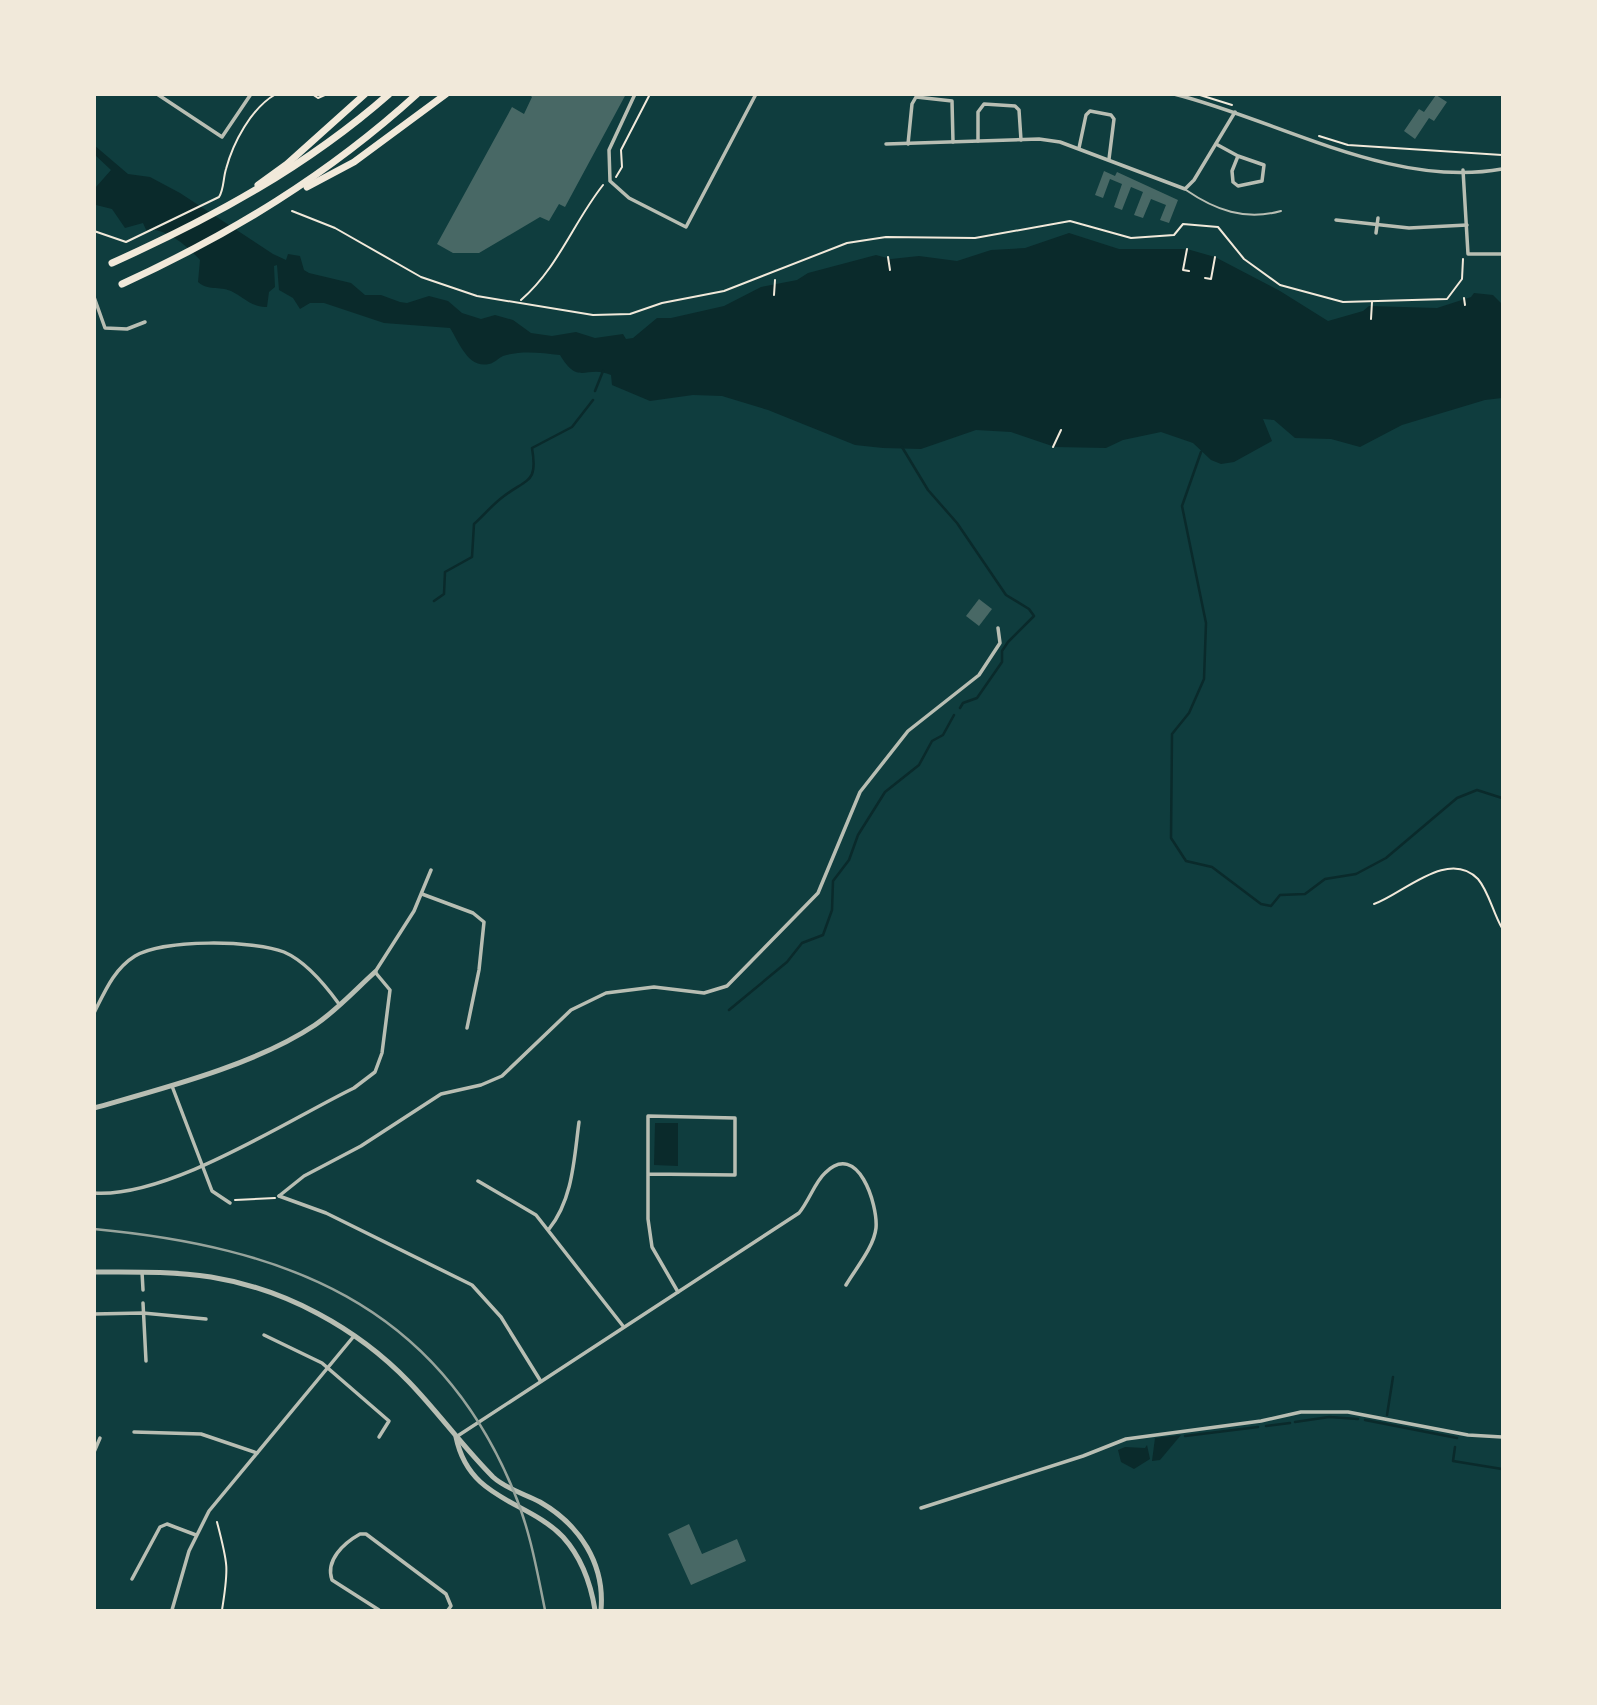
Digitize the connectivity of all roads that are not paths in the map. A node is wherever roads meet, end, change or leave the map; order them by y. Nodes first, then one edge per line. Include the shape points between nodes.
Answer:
1 (157, 94) edge
2 (251, 94) edge
3 (365, 94) edge
4 (389, 94) edge
5 (417, 94) edge
6 (446, 94) edge
7 (635, 94) edge
8 (756, 94) edge
9 (1174, 94) edge
10 (1235, 112) junction
11 (1021, 140) junction
12 (978, 141) junction
13 (953, 142) junction
14 (887, 144) dead end
15 (908, 144) junction
16 (1216, 144) junction
17 (1079, 148) junction
18 (1238, 156) junction
19 (1109, 159) junction
20 (1503, 169) edge
21 (1463, 170) junction
22 (1185, 189) junction
23 (226, 208) junction
24 (269, 208) junction
25 (1281, 211) dead end
26 (1378, 218) dead end
27 (1336, 220) dead end
28 (1467, 225) junction
29 (1376, 226) junction
30 (1376, 233) dead end
31 (1503, 254) edge
32 (112, 263) dead end
33 (122, 284) dead end
34 (94, 297) edge
35 (145, 322) dead end
36 (998, 628) dead end
37 (431, 870) dead end
38 (422, 894) junction
39 (375, 972) junction
40 (341, 1006) junction
41 (94, 1013) edge
42 (467, 1028) dead end
43 (172, 1086) junction
44 (94, 1108) edge
45 (579, 1122) dead end
46 (200, 1165) junction
47 (648, 1174) junction
48 (478, 1181) dead end
49 (94, 1193) edge
50 (230, 1203) dead end
51 (549, 1229) junction
52 (94, 1272) edge
53 (142, 1272) junction
54 (846, 1284) dead end
55 (143, 1290) dead end
56 (678, 1292) junction
57 (143, 1303) dead end
58 (143, 1313) junction
59 (94, 1314) edge
60 (206, 1319) dead end
61 (624, 1326) junction
62 (355, 1334) junction
63 (264, 1335) dead end
64 (146, 1361) dead end
65 (329, 1369) junction
66 (540, 1381) junction
67 (134, 1432) dead end
68 (379, 1437) dead end
69 (456, 1437) junction
70 (1503, 1437) edge
71 (100, 1438) dead end
72 (94, 1452) edge
73 (257, 1452) junction
74 (921, 1508) dead end
75 (196, 1535) junction
76 (132, 1579) dead end
77 (172, 1611) edge
78 (379, 1611) edge
79 (447, 1611) edge
80 (595, 1611) edge
81 (601, 1611) edge

1 - 2 street via 222,137
3 - 23 highway via 287,164
4 - 23 highway via 296,167
5 - 24 highway via 331,166
6 - 24 highway via 354,162
7 - 8 street via 609,150 610,181 629,198 686,227
9 - 10 street
10 - 16 street
10 - 21 street via 1345,152 1417,168
11 - 12 street
11 - 12 street via 1015,106 984,104 978,112
11 - 17 street
12 - 13 street
13 - 15 street
13 - 15 street via 952,100 916,97
14 - 15 street
16 - 18 street
16 - 22 street
17 - 19 street
17 - 19 street via 1086,115 1090,111 1111,115
18 - 18 street via 1233,182 1238,186 1262,181 1264,165
19 - 22 street
20 - 21 street
21 - 28 street
22 - 25 lane via 1228,213
23 - 32 highway
24 - 33 highway
26 - 29 street
27 - 29 street
28 - 29 street
28 - 31 street via 1468,254
29 - 30 street
34 - 35 street via 105,328
36 - 66 street via 1000,643 979,675 908,731 860,792 818,893 727,986 704,993 654,987 606,993 571,1010 502,1076 441,1094 279,1196 326,1213 471,1285 501,1317
37 - 38 street
38 - 39 street
38 - 42 street via 473,913 484,922
39 - 40 street
39 - 46 street via 390,990 391,1002 375,1072 354,1088
40 - 41 street via 282,951 177,943 129,961 110,982
40 - 43 street via 259,1053
43 - 44 street
43 - 46 street
45 - 51 street via 568,1194
46 - 49 street via 136,1188
46 - 50 street via 212,1191
47 - 47 street via 735,1175 735,1118 648,1116
47 - 56 street via 652,1247
48 - 51 street via 536,1215
51 - 61 street
52 - 53 street
53 - 55 street
53 - 62 street via 238,1283 316,1313
54 - 56 street via 876,1228 867,1182 861,1172 842,1166 825,1173 799,1213
56 - 61 street
57 - 58 street
58 - 59 street
58 - 60 street
58 - 64 street
61 - 66 street
62 - 65 street
62 - 69 street via 408,1381
63 - 65 street
65 - 68 street via 389,1421
65 - 73 street
66 - 69 street
67 - 73 street via 201,1434
69 - 80 street via 471,1469 488,1489 563,1537 584,1573
69 - 81 street via 500,1483 556,1513 585,1543 601,1581
70 - 74 street via 1468,1435 1348,1412 1301,1412 1126,1438
71 - 72 street
73 - 75 street via 209,1511
75 - 76 street via 167,1524 160,1527
75 - 77 street
78 - 79 street via 332,1580 330,1574 331,1562 360,1534 446,1594 451,1606

